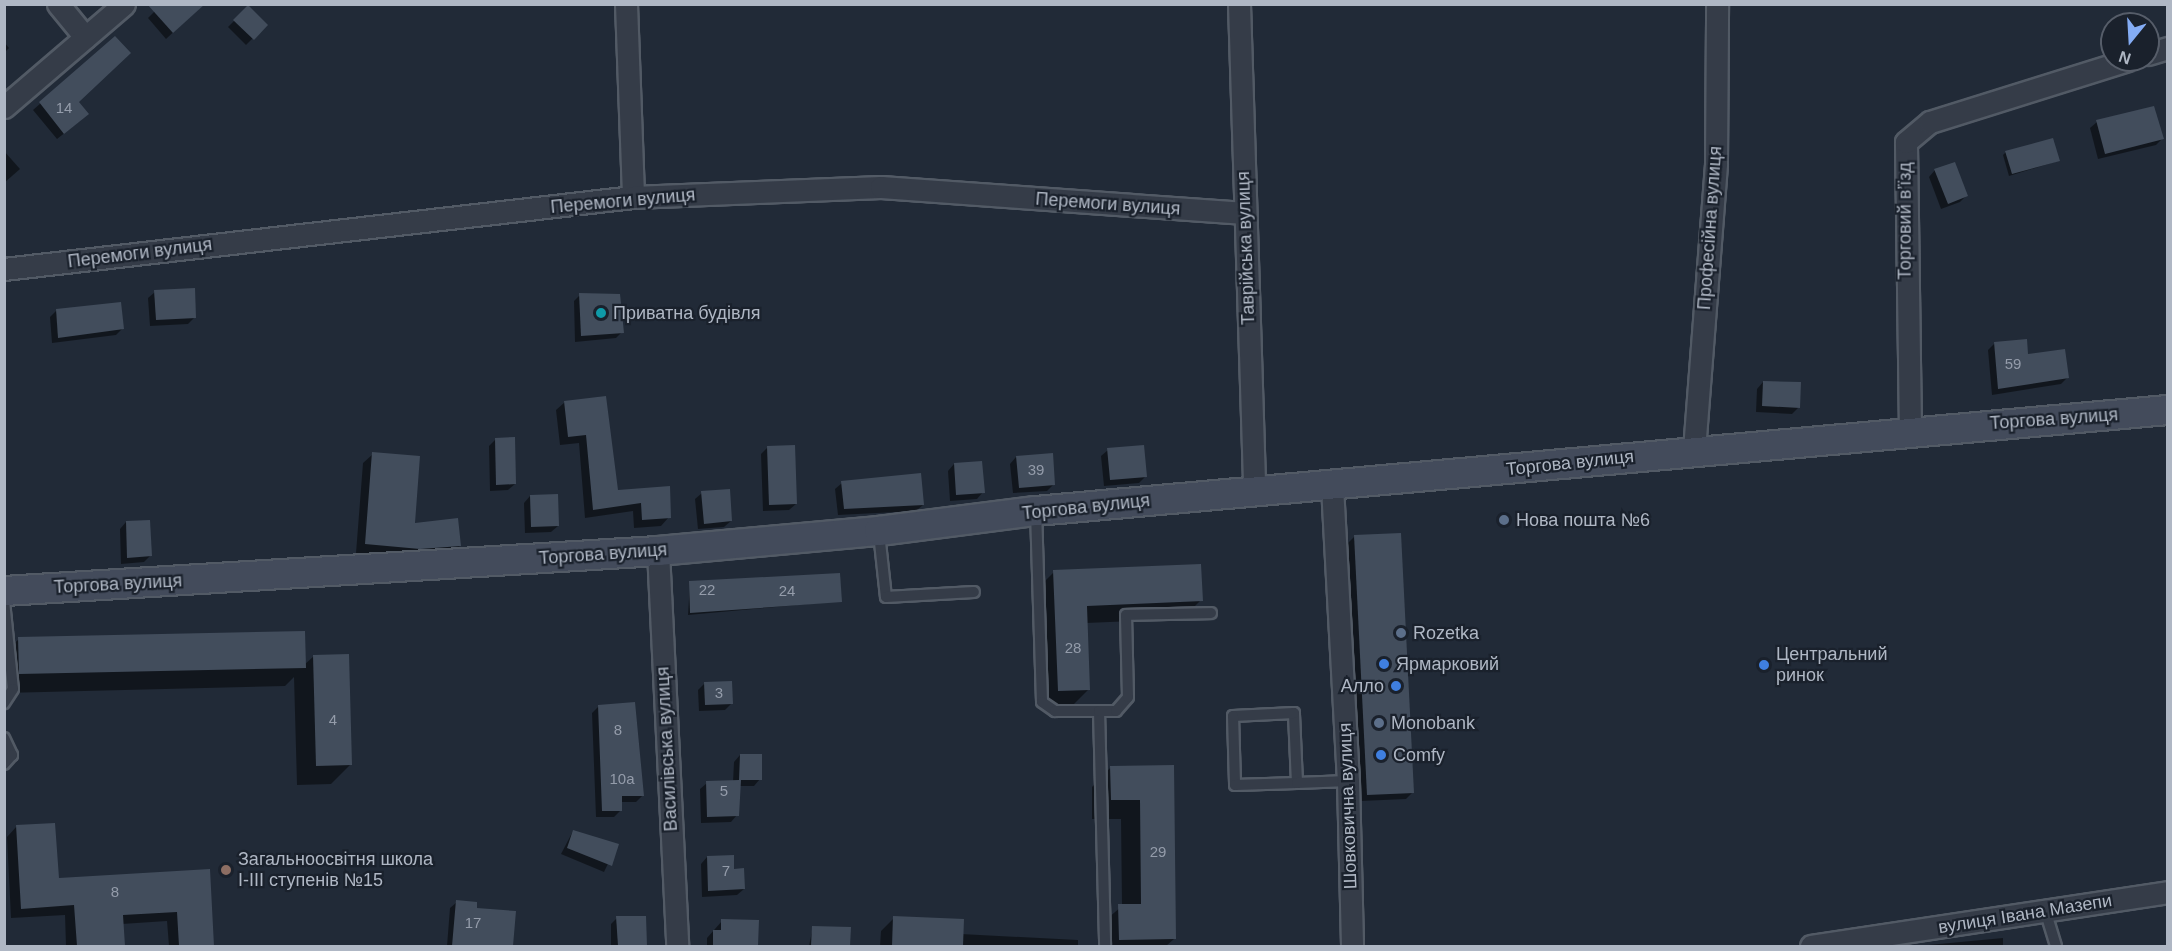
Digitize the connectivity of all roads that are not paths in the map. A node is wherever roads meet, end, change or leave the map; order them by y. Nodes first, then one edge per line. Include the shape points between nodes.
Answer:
1 (58, 4) edge
2 (124, 4) edge
3 (626, 4) edge
4 (1239, 4) edge
5 (1717, 4) edge
6 (85, 37) junction
7 (2100, 69) edge
8 (4, 107) edge
9 (633, 197) junction
10 (1245, 213) junction
11 (4, 269) edge
12 (2168, 410) edge
13 (1910, 431) junction
14 (1694, 450) junction
15 (1332, 486) junction
16 (1254, 491) junction
17 (1036, 511) junction
18 (879, 531) junction
19 (658, 551) junction
20 (4, 591) edge
21 (974, 592) dead end
22 (4, 601) edge
23 (1211, 613) dead end
24 (4, 703) edge
25 (1099, 711) junction
26 (4, 738) edge
27 (4, 764) edge
28 (1348, 781) junction
29 (1297, 783) junction
30 (2168, 892) edge
31 (2045, 910) junction
32 (676, 946) edge
33 (1105, 946) edge
34 (1352, 946) edge
35 (1811, 946) edge
36 (2056, 946) edge

1 - 6 street
2 - 6 street
3 - 9 street
4 - 10 street, Таврійська вулиця
5 - 14 street, Професійна вулиця via 1716,163
6 - 8 street
7 - 13 street, Торговий в’їзд via 1930,122 1906,142
9 - 10 street, Перемоги вулиця via 881,187
9 - 11 street, Перемоги вулиця
10 - 16 street, Таврійська вулиця
12 - 13 street, Торгова вулиця
13 - 14 street, Торгова вулиця
14 - 15 street, Торгова вулиця
15 - 16 street, Торгова вулиця
15 - 28 street, Шовковична вулиця
16 - 17 street, Торгова вулиця
17 - 18 street, Торгова вулиця
17 - 25 lane via 1042,702 1055,711
18 - 19 street, Торгова вулиця
18 - 21 lane via 886,597
19 - 20 street, Торгова вулиця
19 - 32 street, Василівська вулиця
22 - 24 lane via 13,689
23 - 25 lane via 1126,615 1128,697 1116,711
25 - 33 lane
26 - 27 lane via 12,755
28 - 29 lane
28 - 34 street, Шовковична вулиця
29 - 29 lane via 1235,785 1233,716 1294,713
30 - 31 street, вулиця Івана Мазепи
31 - 35 street, вулиця Івана Мазепи
31 - 36 lane

